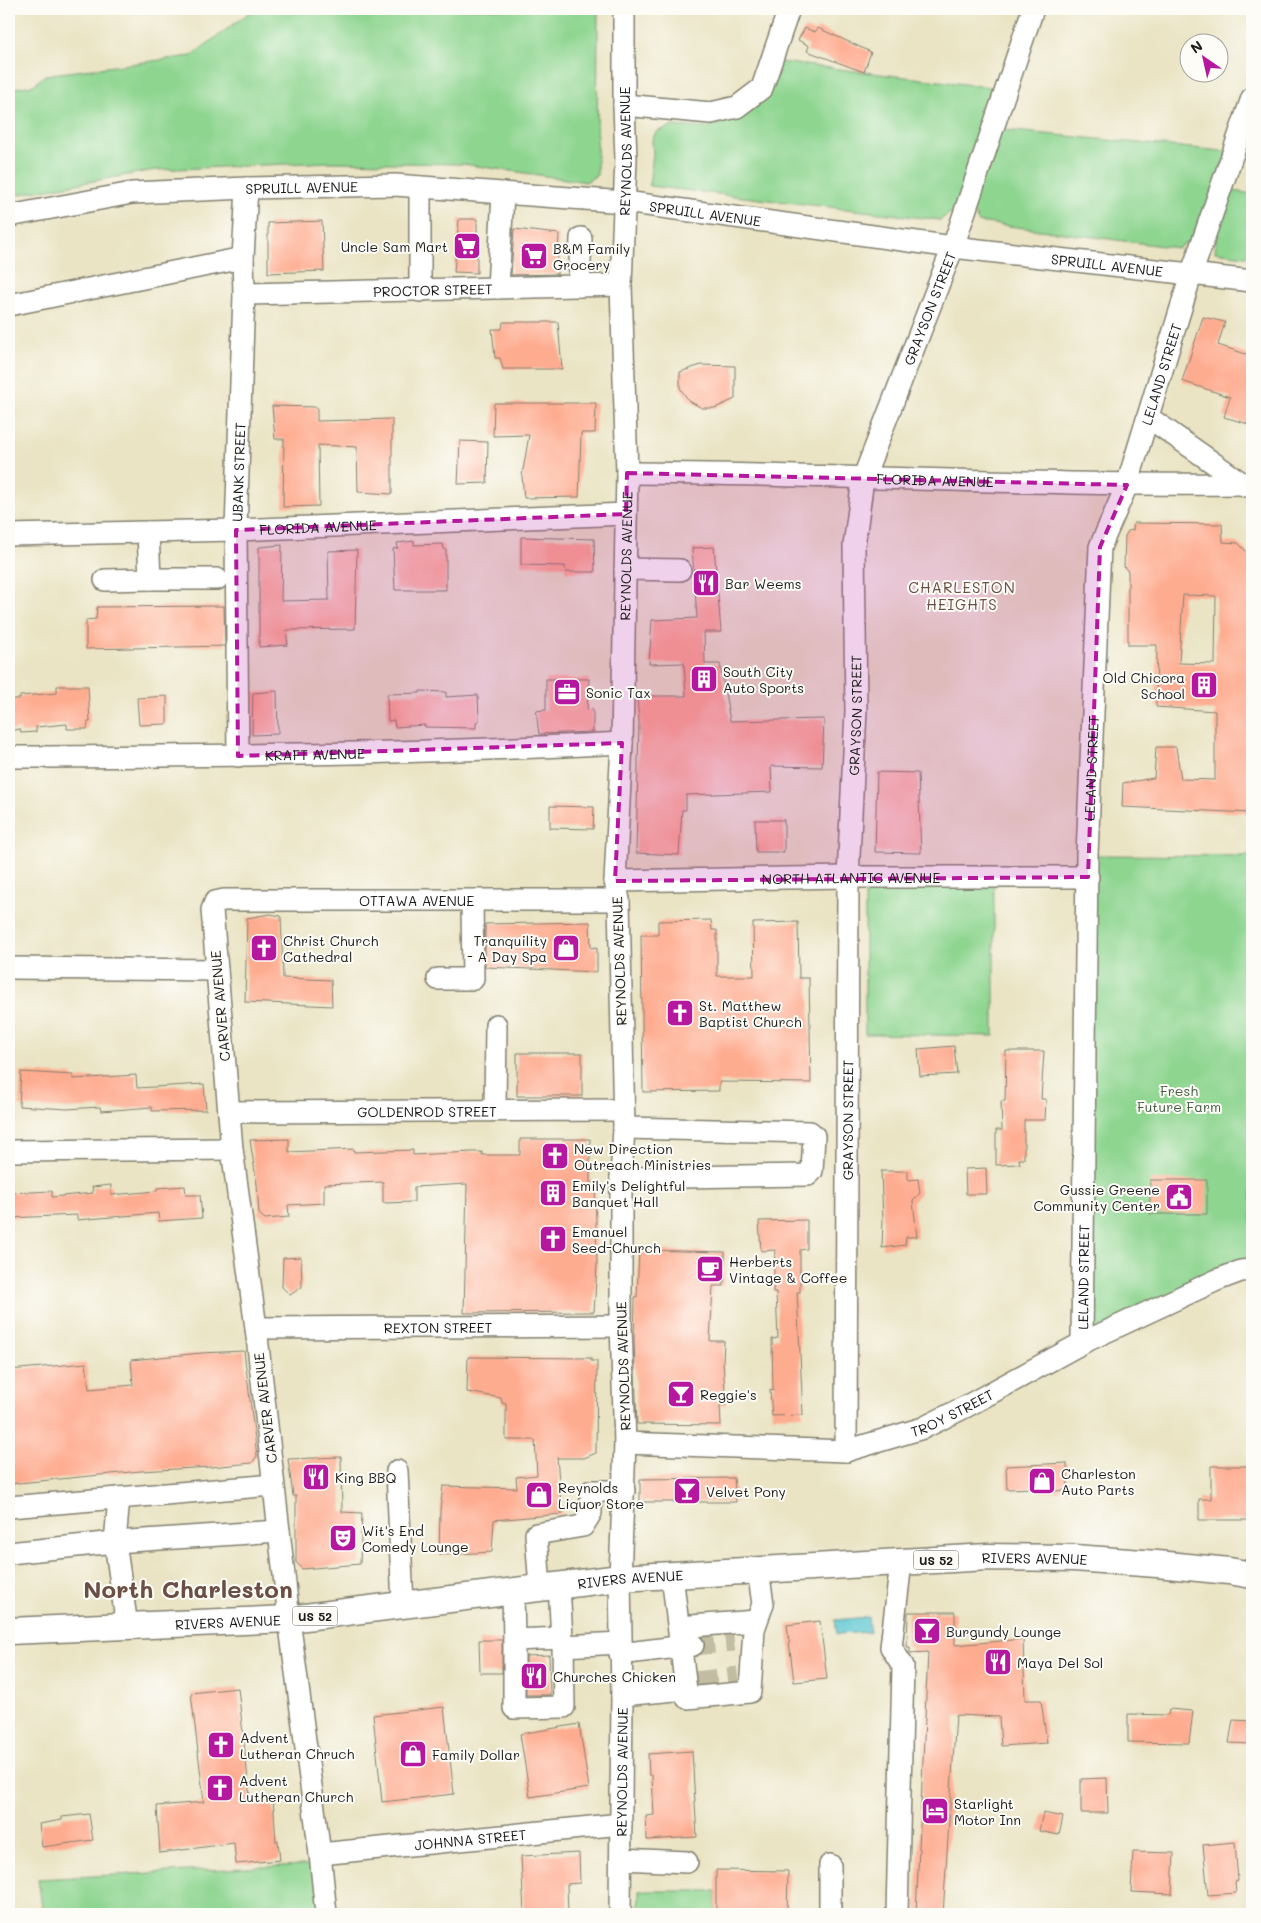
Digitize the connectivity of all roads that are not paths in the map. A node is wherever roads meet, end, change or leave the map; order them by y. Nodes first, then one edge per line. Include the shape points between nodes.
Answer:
1 (624, 9) edge
2 (789, 9) edge
3 (1033, 9) edge
4 (1252, 98) edge
5 (624, 105) junction
6 (420, 187) junction
7 (247, 188) junction
8 (503, 193) junction
9 (625, 202) junction
10 (9, 216) edge
11 (581, 238) dead end
12 (953, 246) junction
13 (243, 258) junction
14 (1191, 275) junction
15 (1252, 280) edge
16 (621, 285) junction
17 (579, 286) junction
18 (498, 288) junction
19 (420, 291) junction
20 (244, 294) junction
21 (9, 305) edge
22 (1148, 417) junction
23 (627, 473) junction
24 (863, 478) junction
25 (1127, 485) junction
26 (1247, 487) edge
27 (626, 514) junction
28 (236, 530) junction
29 (148, 532) junction
30 (9, 535) edge
31 (625, 570) junction
32 (680, 570) dead end
33 (217, 578) dead end
34 (150, 579) junction
35 (105, 580) dead end
36 (622, 743) junction
37 (238, 756) junction
38 (9, 757) edge
39 (848, 877) junction
40 (1088, 877) junction
41 (617, 891) junction
42 (472, 901) junction
43 (215, 902) joint
44 (9, 968) edge
45 (218, 970) junction
46 (438, 980) dead end
47 (496, 1025) dead end
48 (495, 1110) junction
49 (230, 1112) junction
50 (624, 1119) junction
51 (847, 1145) junction
52 (813, 1146) junction
53 (232, 1149) junction
54 (9, 1151) edge
55 (621, 1178) junction
56 (1252, 1270) edge
57 (621, 1326) junction
58 (256, 1328) junction
59 (1082, 1343) junction
60 (625, 1443) junction
61 (846, 1451) junction
62 (396, 1471) dead end
63 (274, 1485) junction
64 (624, 1491) junction
65 (119, 1498) junction
66 (9, 1507) edge
67 (279, 1531) junction
68 (115, 1542) junction
69 (9, 1553) edge
70 (900, 1562) junction
71 (758, 1570) junction
72 (672, 1575) junction
73 (1252, 1575) edge
74 (620, 1578) junction
75 (549, 1587) junction
76 (513, 1591) junction
77 (403, 1605) junction
78 (289, 1619) junction
79 (127, 1626) junction
80 (9, 1631) edge
81 (748, 1634) junction
82 (514, 1640) junction
83 (684, 1640) junction
84 (562, 1646) junction
85 (620, 1649) junction
86 (689, 1685) junction
87 (622, 1695) junction
88 (621, 1824) junction
89 (320, 1854) junction
90 (621, 1859) junction
91 (687, 1862) dead end
92 (830, 1865) dead end
93 (326, 1914) edge
94 (620, 1914) edge
95 (830, 1914) edge
96 (897, 1914) edge

1 - 5 street, REYNOLDS AVENUE
2 - 5 street via 762,88 736,106 710,113
3 - 12 street, GRAYSON STREET
4 - 14 street, LELAND STREET
5 - 9 street, REYNOLDS AVENUE
6 - 7 street, SPRUILL AVENUE
6 - 8 street, SPRUILL AVENUE
6 - 19 street
7 - 10 street, SPRUILL AVENUE via 132,193
7 - 13 street, UBANK STREET
8 - 9 street, SPRUILL AVENUE
8 - 18 street
9 - 12 street, SPRUILL AVENUE
9 - 16 street, REYNOLDS AVENUE
11 - 17 street
12 - 14 street, SPRUILL AVENUE
12 - 24 street, GRAYSON STREET
13 - 20 street, UBANK STREET
13 - 21 street
14 - 15 street, SPRUILL AVENUE
14 - 22 street, LELAND STREET
16 - 17 street, PROCTOR STREET
16 - 23 street, REYNOLDS AVENUE
17 - 18 street, PROCTOR STREET
18 - 19 street, PROCTOR STREET
19 - 20 street, PROCTOR STREET
20 - 28 street, UBANK STREET
22 - 25 street, LELAND STREET
22 - 26 street
23 - 24 street, FLORIDA AVENUE
23 - 27 street, REYNOLDS AVENUE
24 - 25 street, FLORIDA AVENUE
24 - 39 street, GRAYSON STREET via 854,546 856,711
25 - 26 street, FLORIDA AVENUE
25 - 40 street, LELAND STREET via 1100,547
27 - 28 street, FLORIDA AVENUE
27 - 31 street, REYNOLDS AVENUE
28 - 29 street, FLORIDA AVENUE
28 - 37 street, UBANK STREET
29 - 30 street, FLORIDA AVENUE
29 - 34 street
31 - 32 street
31 - 36 street, REYNOLDS AVENUE
33 - 34 street
34 - 35 street
36 - 37 street, KRAFT AVENUE
36 - 41 street, REYNOLDS AVENUE
37 - 38 street, KRAFT AVENUE
39 - 40 street, NORTH ATLANTIC AVENUE
39 - 41 street, NORTH ATLANTIC AVENUE
39 - 51 street, GRAYSON STREET
40 - 59 street, LELAND STREET
41 - 42 street, OTTAWA AVENUE
41 - 50 street, REYNOLDS AVENUE
42 - 43 street, OTTAWA AVENUE
42 - 46 street via 473,979
43 - 45 street, CARVER AVENUE via 212,910
44 - 45 street
45 - 49 street, CARVER AVENUE
47 - 48 street
48 - 49 street, GOLDENROD STREET
48 - 50 street, GOLDENROD STREET
49 - 53 street, CARVER AVENUE
50 - 52 street, GOLDENROD STREET via 810,1132 814,1136
50 - 55 street, REYNOLDS AVENUE
51 - 52 street
51 - 61 street, GRAYSON STREET
52 - 55 street via 812,1172 808,1175
53 - 54 street
53 - 58 street, CARVER AVENUE
55 - 57 street, REYNOLDS AVENUE
56 - 59 street, TROY STREET via 1217,1280
57 - 58 street, REXTON STREET
57 - 60 street, REYNOLDS AVENUE
58 - 63 street, CARVER AVENUE
59 - 61 street, TROY STREET via 923,1428
60 - 61 street, TROY STREET
60 - 64 street, REYNOLDS AVENUE
62 - 77 street
63 - 65 street
63 - 67 street, CARVER AVENUE
64 - 74 street, REYNOLDS AVENUE
64 - 75 street via 591,1491 591,1513 583,1526 536,1534
65 - 66 street
65 - 68 street
67 - 68 street
67 - 78 street, CARVER AVENUE
68 - 69 street
68 - 79 street
70 - 71 main road, RIVERS AVENUE / US 52
70 - 73 main road, RIVERS AVENUE / US 52 via 988,1557 1074,1558
70 - 96 street via 891,1647 903,1666
71 - 72 main road, RIVERS AVENUE / US 52
71 - 81 street via 763,1604
72 - 74 main road, RIVERS AVENUE / US 52
72 - 83 street
74 - 75 main road, RIVERS AVENUE / US 52
74 - 85 street, REYNOLDS AVENUE
75 - 76 main road, RIVERS AVENUE / US 52
75 - 84 street
76 - 77 main road, RIVERS AVENUE / US 52
76 - 82 street
77 - 78 main road, RIVERS AVENUE / US 52
78 - 79 main road, RIVERS AVENUE / US 52
78 - 89 street, CARVER AVENUE
79 - 80 main road, RIVERS AVENUE / US 52
81 - 83 street
81 - 86 street via 745,1676 750,1692 687,1698
82 - 84 street
82 - 84 street via 514,1708 564,1707
83 - 85 street
83 - 86 street
84 - 85 street
85 - 87 street, REYNOLDS AVENUE
86 - 87 street
87 - 88 street, REYNOLDS AVENUE
88 - 89 street, JOHNNA STREET
88 - 90 street, REYNOLDS AVENUE
89 - 93 street, CARVER AVENUE
90 - 91 street
90 - 94 street, REYNOLDS AVENUE
92 - 95 street

